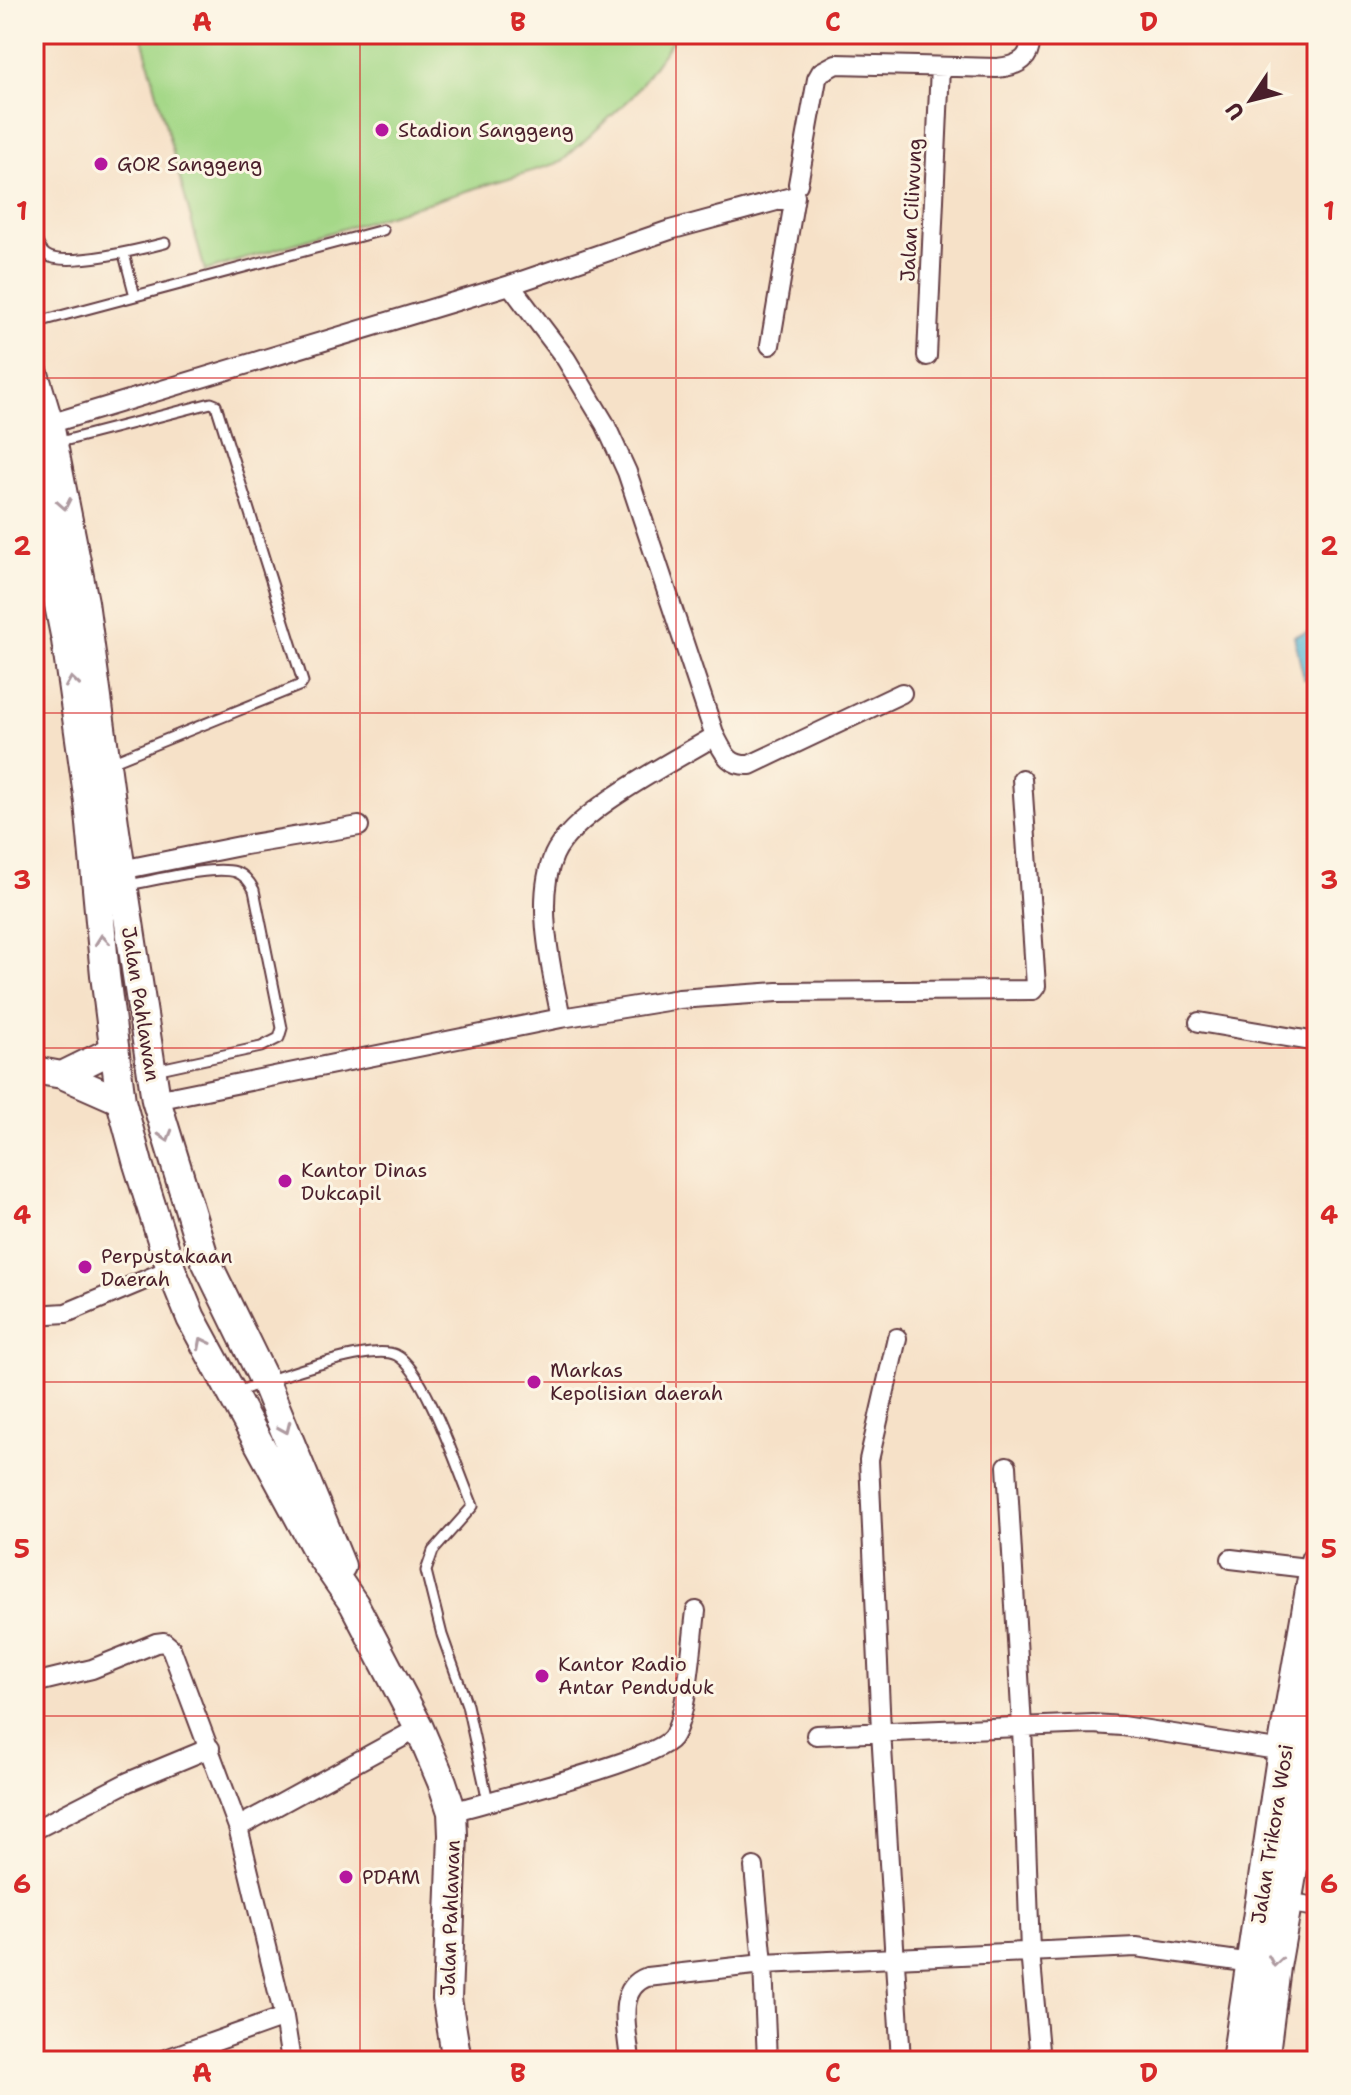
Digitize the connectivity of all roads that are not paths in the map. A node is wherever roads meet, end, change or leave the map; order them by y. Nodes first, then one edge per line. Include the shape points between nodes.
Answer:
1 (1029, 34) edge
2 (940, 67) junction
3 (798, 184) dead end
4 (383, 230) dead end
5 (34, 233) edge
6 (165, 243) dead end
7 (124, 254) junction
8 (510, 285) junction
9 (135, 296) junction
10 (34, 323) edge
11 (770, 345) dead end
12 (927, 356) dead end
13 (34, 374) edge
14 (50, 434) junction
15 (34, 480) edge
16 (72, 604) junction
17 (902, 693) dead end
18 (715, 736) junction
19 (107, 764) junction
20 (1022, 779) dead end
21 (359, 826) dead end
22 (103, 833) junction
23 (122, 878) junction
24 (136, 973) junction
25 (105, 975) junction
26 (561, 1018) junction
27 (1199, 1022) dead end
28 (1317, 1042) edge
29 (115, 1049) junction
30 (34, 1070) edge
31 (150, 1071) junction
32 (62, 1075) junction
33 (156, 1100) junction
34 (121, 1101) junction
35 (171, 1269) junction
36 (34, 1315) edge
37 (897, 1338) dead end
38 (265, 1382) junction
39 (230, 1395) junction
40 (1007, 1466) dead end
41 (1231, 1559) dead end
42 (1316, 1565) edge
43 (354, 1604) junction
44 (696, 1611) dead end
45 (34, 1683) edge
46 (1317, 1719) edge
47 (1022, 1727) junction
48 (419, 1728) junction
49 (881, 1731) junction
50 (816, 1735) dead end
51 (210, 1748) junction
52 (1304, 1754) edge
53 (488, 1801) junction
54 (452, 1812) junction
55 (238, 1827) junction
56 (34, 1830) edge
57 (754, 1867) dead end
58 (1285, 1902) junction
59 (1317, 1907) edge
60 (1030, 1951) junction
61 (895, 1959) junction
62 (1252, 1963) junction
63 (763, 1964) junction
64 (284, 2017) junction
65 (160, 2061) edge
66 (291, 2061) edge
67 (457, 2061) edge
68 (630, 2061) edge
69 (767, 2061) edge
70 (901, 2061) edge
71 (1040, 2061) edge
72 (1238, 2061) edge
73 (1262, 2061) edge

1 - 2 street via 1027,57 1016,66
2 - 3 street via 836,64 821,72
2 - 12 street, Jalan Ciliwung
4 - 9 lane
5 - 7 lane via 41,251 57,259
6 - 7 lane
7 - 9 lane
8 - 11 street via 670,230 795,196
8 - 14 street
8 - 18 street via 566,359 627,472
9 - 10 lane
13 - 14 main road, Jalan Pahlawan
14 -> 16 main road, Jalan Pahlawan
14 - 19 lane via 216,405 303,682
15 - 16 main road, Jalan Pahlawan
16 - 19 main road, Jalan Pahlawan
22 -> 16 main road, Jalan Pahlawan via 80,735
17 - 18 street via 750,765 729,761
18 - 26 street via 591,812 555,852 546,894
19 - 22 main road, Jalan Pahlawan
20 - 26 street via 1033,990 778,992 679,999
21 - 23 street via 245,845
22 - 23 main road, Jalan Pahlawan
25 -> 22 main road, Jalan Pahlawan
23 - 24 main road, Jalan Pahlawan
23 - 31 lane via 219,870 248,880 282,1028 279,1038 261,1047
24 - 25 main road
24 - 31 main road, Jalan Pahlawan
25 - 29 main road, Jalan Pahlawan
26 - 33 street
27 - 28 street
29 - 32 main road
29 - 34 main road, Jalan Pahlawan
30 - 32 main road
31 - 33 main road, Jalan Pahlawan
32 - 34 main road
33 -> 38 main road, Jalan Pahlawan via 204,1257
34 - 35 main road, Jalan Pahlawan
35 - 36 street via 66,1313
39 -> 35 main road, Jalan Pahlawan
37 - 49 street via 869,1460
38 - 39 lane
38 -> 43 main road, Jalan Pahlawan
38 - 53 lane via 382,1350 397,1355 420,1380 473,1506 433,1551 426,1571 467,1705
39 - 43 main road, Jalan Pahlawan via 318,1552
40 - 47 street
41 - 42 street
42 - 52 highway, Jalan Trikora Wosi
43 - 48 main road, Jalan Pahlawan
44 - 53 street via 681,1717 672,1739 610,1767
45 - 51 street via 92,1669 164,1642 171,1648
46 - 52 highway, Jalan Trikora Wosi
47 - 49 street
47 - 52 street via 1122,1726
47 - 60 street
48 - 54 main road, Jalan Pahlawan
48 - 55 street
49 - 50 street
49 - 61 street
51 - 55 street
51 - 56 street
52 - 58 highway, Jalan Trikora Wosi
52 - 62 highway, Jalan Trikora Wosi
53 - 54 street
54 - 67 main road, Jalan Pahlawan via 447,1999
55 - 64 street
57 - 63 street
58 - 59 street
58 -> 73 highway, Jalan Trikora Wosi
60 - 61 street
60 - 62 street via 1145,1947
60 - 71 street
61 - 63 street
61 - 70 street
62 - 72 highway, Jalan Trikora Wosi
63 - 68 street via 640,1980 625,1997
63 - 69 street
64 - 65 street
64 - 66 street

